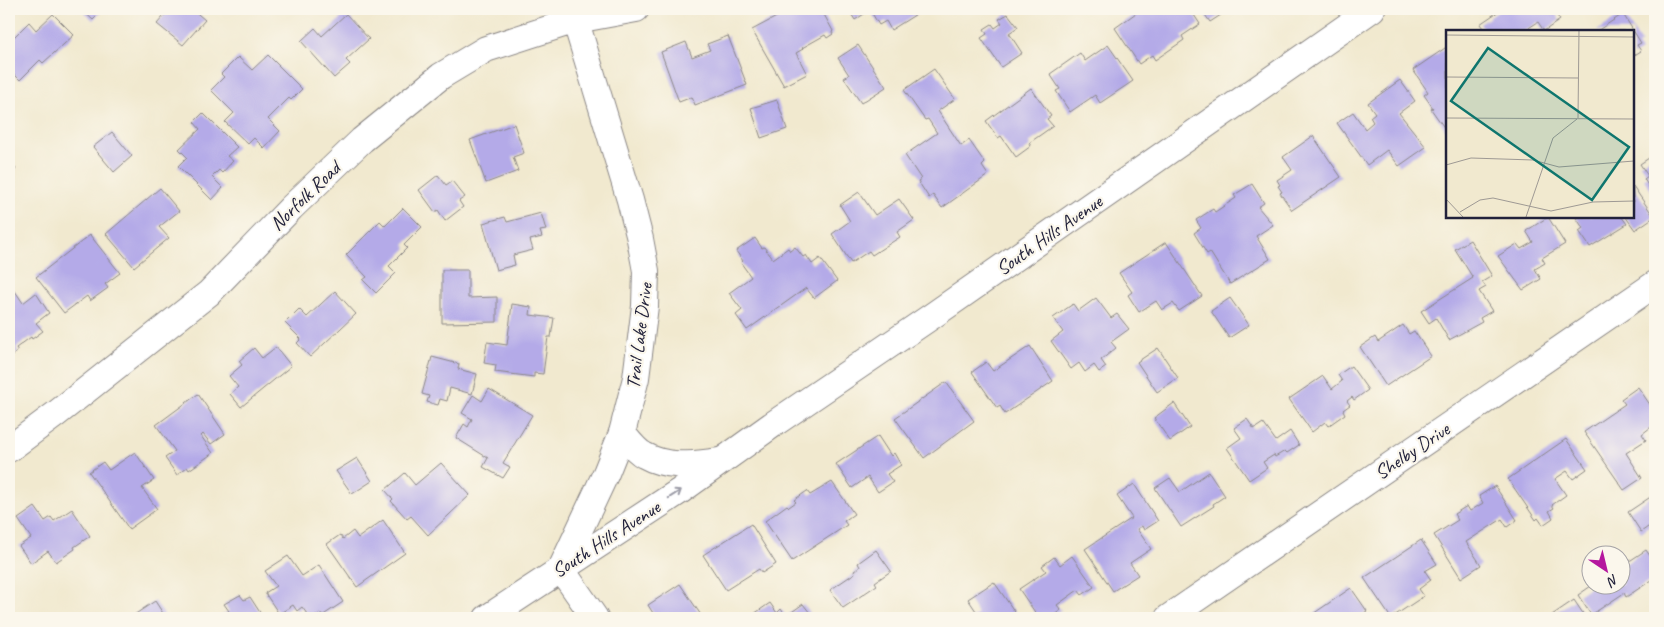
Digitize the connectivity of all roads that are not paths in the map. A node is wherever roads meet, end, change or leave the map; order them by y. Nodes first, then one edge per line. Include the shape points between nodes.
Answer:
1 (636, 9) edge
2 (1372, 9) edge
3 (574, 14) edge
4 (1655, 284) edge
5 (622, 433) junction
6 (9, 449) edge
7 (726, 460) junction
8 (561, 569) junction
9 (487, 618) edge
10 (595, 618) edge
11 (1168, 618) edge

1 - 3 street, Norfolk Road
2 - 7 street, South Hills Avenue
3 - 5 street, Trail Lake Drive via 630,200 646,271 636,378
3 - 6 street, Norfolk Road via 486,49 441,76 362,140 209,293
4 - 11 street, Shelby Drive
5 - 7 street, South Hills Avenue via 642,455 658,461 682,466
5 - 8 street, Trail Lake Drive
8 -> 7 street, South Hills Avenue
8 - 9 street, South Hills Avenue
8 - 10 street

